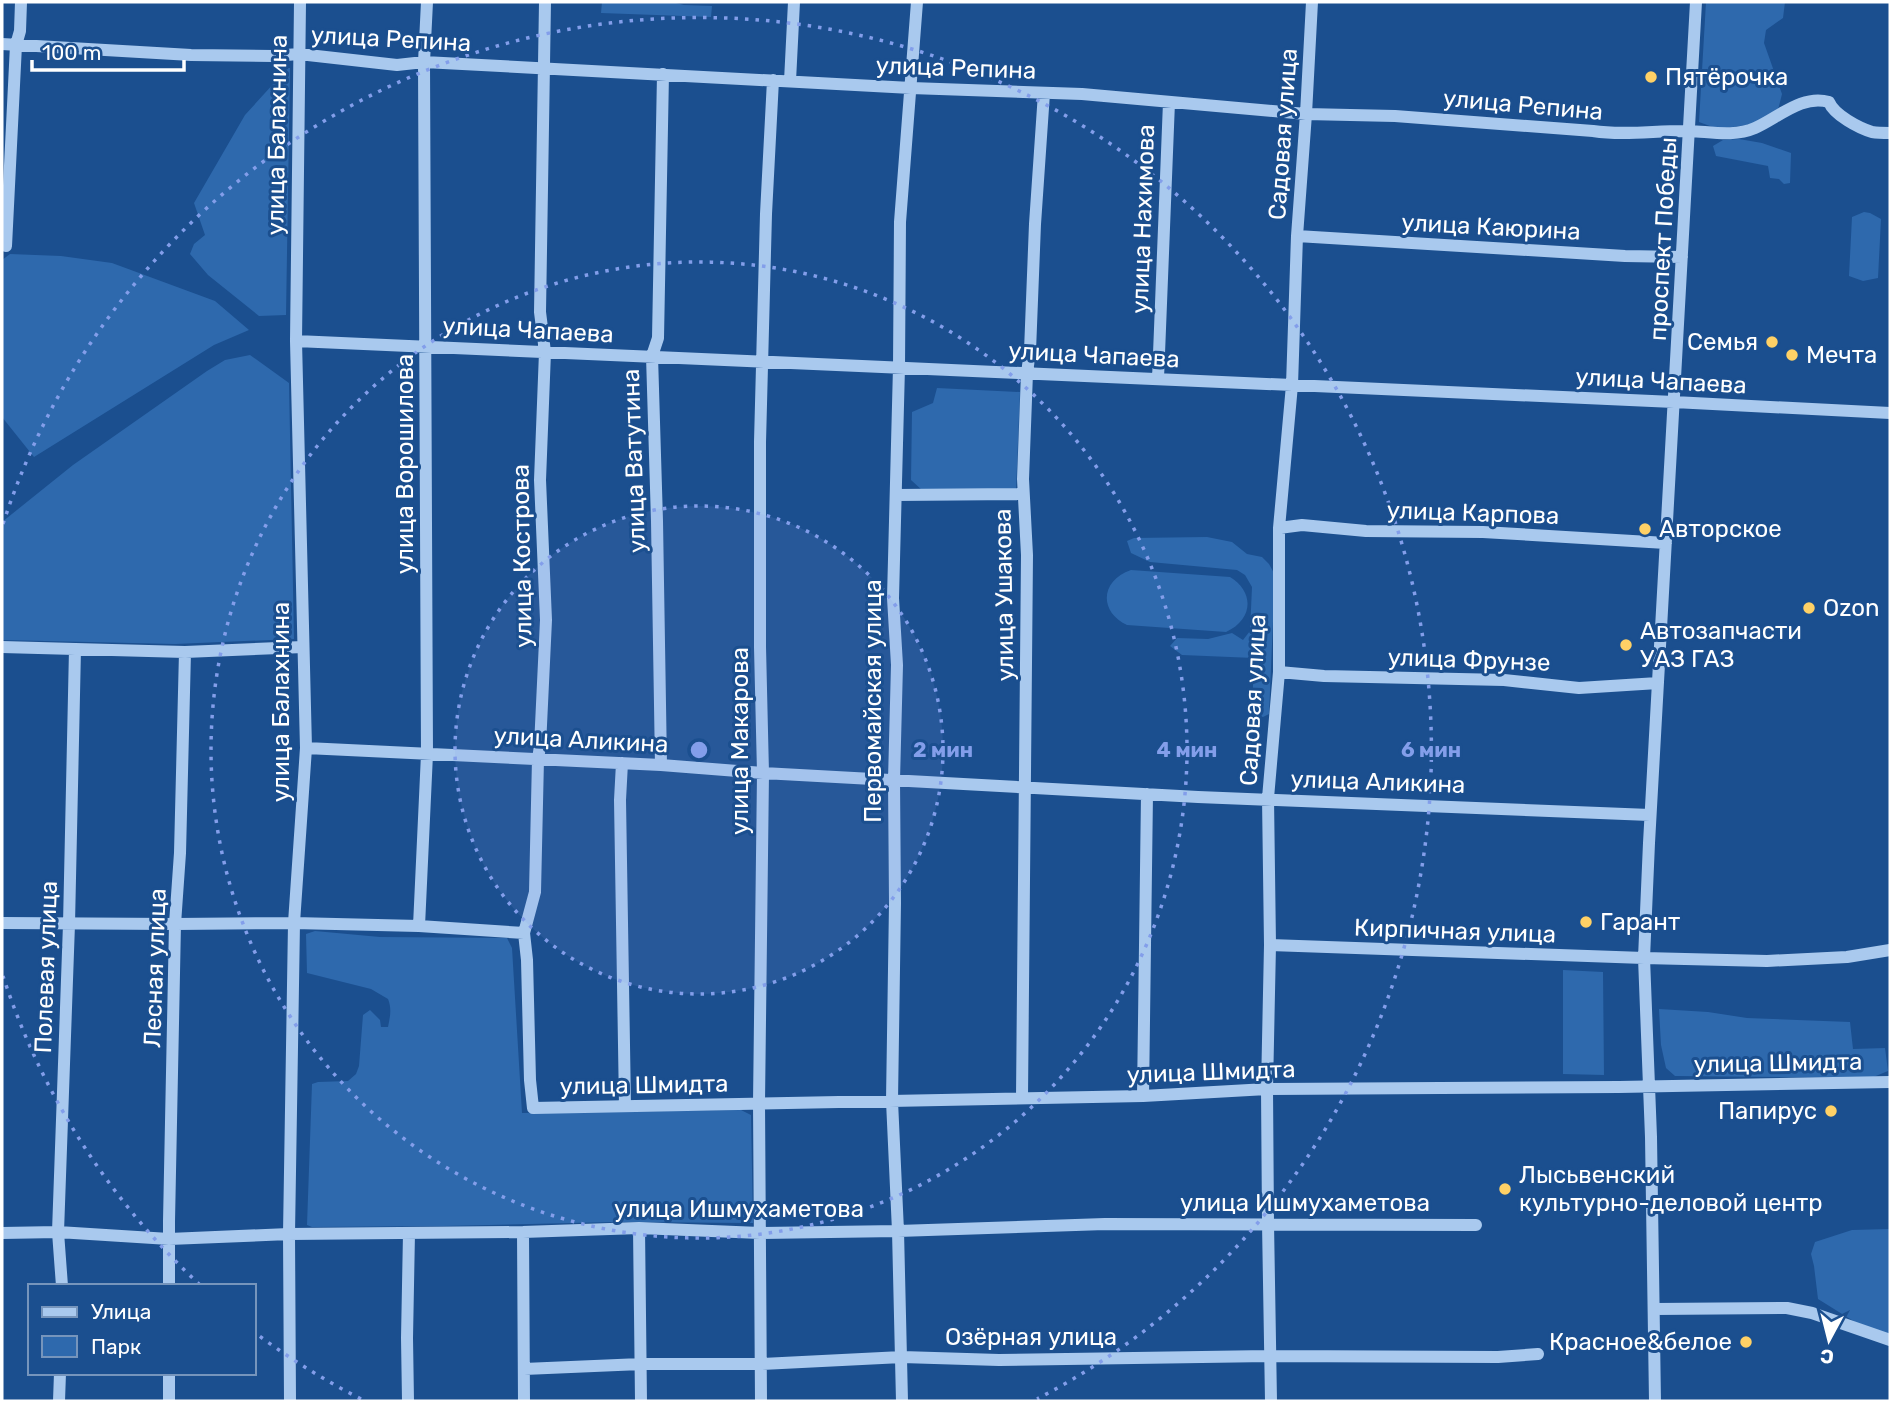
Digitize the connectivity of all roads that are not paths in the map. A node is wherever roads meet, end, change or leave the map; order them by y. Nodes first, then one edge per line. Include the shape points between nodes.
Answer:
1 (21, 2) edge
2 (300, 2) edge
3 (427, 2) edge
4 (545, 2) edge
5 (794, 2) edge
6 (917, 2) edge
7 (1312, 2) edge
8 (1696, 2) edge
9 (2, 44) edge
10 (16, 45) junction
11 (299, 54) junction
12 (424, 62) junction
13 (545, 68) junction
14 (663, 74) junction
15 (773, 80) junction
16 (790, 81) junction
17 (911, 88) junction
18 (1044, 93) junction
19 (1169, 102) junction
20 (1307, 114) junction
21 (1690, 131) junction
22 (1890, 133) edge
23 (1297, 236) junction
24 (6, 246) dead end
25 (1682, 257) junction
26 (296, 341) junction
27 (426, 346) junction
28 (545, 352) junction
29 (652, 356) junction
30 (761, 361) junction
31 (899, 368) junction
32 (1027, 373) junction
33 (1158, 379) junction
34 (1292, 385) junction
35 (1674, 402) junction
36 (1890, 413) edge
37 (1023, 494) junction
38 (896, 495) junction
39 (1279, 528) junction
40 (1666, 543) junction
41 (2, 648) edge
42 (303, 648) junction
43 (75, 649) junction
44 (185, 652) junction
45 (1279, 672) junction
46 (1658, 683) junction
47 (306, 748) junction
48 (427, 754) junction
49 (538, 759) junction
50 (622, 763) junction
51 (661, 765) junction
52 (762, 773) junction
53 (894, 780) junction
54 (1026, 787) junction
55 (1147, 794) junction
56 (1268, 798) junction
57 (1650, 815) junction
58 (2, 923) edge
59 (69, 923) junction
60 (294, 923) junction
61 (176, 924) junction
62 (419, 926) junction
63 (524, 933) junction
64 (1269, 945) junction
65 (1890, 950) edge
66 (1644, 958) junction
67 (1890, 1082) edge
68 (1648, 1086) junction
69 (1267, 1089) junction
70 (1143, 1096) junction
71 (1022, 1097) junction
72 (891, 1101) junction
73 (759, 1104) junction
74 (625, 1106) junction
75 (533, 1108) joint
76 (1268, 1223) junction
77 (1476, 1225) dead end
78 (639, 1228) junction
79 (898, 1231) junction
80 (523, 1232) junction
81 (2, 1233) edge
82 (58, 1233) junction
83 (409, 1233) junction
84 (760, 1233) junction
85 (289, 1234) junction
86 (169, 1239) junction
87 (62, 1284) edge
88 (169, 1284) edge
89 (1655, 1309) junction
90 (1890, 1340) edge
91 (1538, 1354) dead end
92 (1269, 1356) junction
93 (902, 1357) junction
94 (641, 1364) junction
95 (761, 1364) junction
96 (524, 1369) junction
97 (60, 1375) edge
98 (169, 1375) edge
99 (59, 1401) edge
100 (169, 1401) edge
101 (290, 1401) edge
102 (408, 1401) edge
103 (524, 1401) edge
104 (641, 1401) edge
105 (761, 1401) edge
106 (902, 1401) edge
107 (1271, 1401) edge
108 (1655, 1401) edge

1 - 10 street
2 - 11 street, улица Балахнина
3 - 12 street, улица Ворошилова
4 - 13 street, улица Кострова
5 - 16 street
6 - 17 street, Первомайская улица
7 - 20 street, Садовая улица
8 - 21 street, проспект Победы
9 - 10 street, улица Репина
10 - 11 street, улица Репина via 191,55
10 - 24 street
11 - 12 street, улица Репина via 397,65
11 - 26 street, улица Балахнина
12 - 13 street, улица Репина
12 - 27 street, улица Ворошилова
13 - 14 street, улица Репина
13 - 28 street, улица Кострова via 540,312
14 - 15 street, улица Репина
14 - 29 street, улица Ватутина via 658,338
15 - 16 street, улица Репина
15 - 30 street, улица Макарова
16 - 17 street, улица Репина
17 - 18 street, улица Репина
17 - 31 street, Первомайская улица via 900,222
18 - 19 street, улица Репина
18 - 32 street, улица Ушакова
19 - 20 street, улица Репина
19 - 33 street, улица Нахимова
20 - 21 street, улица Репина via 1421,117 1613,134
20 - 23 street, Садовая улица
21 - 22 street, улица Репина via 1752,130 1786,110 1819,99 1851,122 1873,132
21 - 25 street, проспект Победы
23 - 25 street, улица Каюрина
23 - 34 street, Садовая улица
25 - 35 street, проспект Победы
26 - 27 street, улица Чапаева
26 - 42 street, улица Балахнина
27 - 28 street, улица Чапаева
27 - 48 street, улица Ворошилова
28 - 29 street, улица Чапаева
28 - 49 street, улица Кострова via 540,480 545,620
29 - 30 street, улица Чапаева
29 - 51 street, улица Ватутина
30 - 31 street, улица Чапаева
30 - 52 street, улица Макарова
31 - 32 street, улица Чапаева
31 - 38 street, Первомайская улица
32 - 33 street, улица Чапаева
32 - 37 street, улица Ушакова
33 - 34 street, улица Чапаева
34 - 35 street, улица Чапаева
34 - 39 street, Садовая улица
35 - 36 street, улица Чапаева
35 - 40 street, проспект Победы
37 - 38 street
37 - 54 street, улица Ушакова
38 - 53 street, Первомайская улица
39 - 40 street, улица Карпова via 1483,532
39 - 45 street, Садовая улица
40 - 46 street, проспект Победы
41 - 43 street
42 - 44 street
42 - 47 street, улица Балахнина
43 - 44 street
43 - 59 street, Полевая улица
44 - 61 street, Лесная улица
45 - 46 street, улица Фрунзе via 1504,680 1580,688
45 - 56 street, Садовая улица
46 - 57 street, проспект Победы
47 - 48 street, улица Аликина
47 - 60 street, улица Балахнина
48 - 49 street, улица Аликина
48 - 62 street, улица Ворошилова
49 - 50 street, улица Аликина
49 - 63 street, улица Кострова via 536,892
50 - 51 street, улица Аликина
50 - 74 street
51 - 52 street, улица Аликина
52 - 53 street, улица Аликина
52 - 73 street, улица Макарова
53 - 54 street, улица Аликина
53 - 72 street, Первомайская улица
54 - 55 street, улица Аликина
54 - 71 street, улица Ушакова
55 - 56 street, улица Аликина
55 - 70 street
56 - 57 street, улица Аликина
56 - 64 street, Садовая улица
57 - 66 street, проспект Победы
58 - 59 street
59 - 61 street
59 - 82 street, Полевая улица
60 - 61 street
60 - 62 street
60 - 85 street, улица Балахнина
61 - 86 street, Лесная улица
62 - 63 street
63 - 75 street, улица Кострова
64 - 66 street, Кирпичная улица
64 - 69 street, Садовая улица
65 - 66 street, Кирпичная улица via 1767,961
66 - 68 street, проспект Победы
67 - 68 street, улица Шмидта
68 - 69 street, улица Шмидта
68 - 89 street, проспект Победы
69 - 70 street, улица Шмидта
69 - 76 street, Садовая улица
70 - 71 street, улица Шмидта
71 - 72 street, улица Шмидта
72 - 73 street, улица Шмидта
72 - 79 street, Первомайская улица
73 - 74 street, улица Шмидта
73 - 84 street, улица Макарова
74 - 75 street, улица Шмидта
76 - 77 street, улица Ишмухаметова
76 - 79 street, улица Ишмухаметова
76 - 92 street, Садовая улица
78 - 80 street, улица Ишмухаметова
78 - 84 street, улица Ишмухаметова
78 - 94 street
79 - 84 street, улица Ишмухаметова
79 - 93 street, Первомайская улица
80 - 83 street, улица Ишмухаметова
80 - 96 street
81 - 82 street, улица Ишмухаметова
82 - 86 street, улица Ишмухаметова
82 - 87 street, Полевая улица
83 - 85 street, улица Ишмухаметова
83 - 102 street
84 - 95 street, улица Макарова
85 - 86 street, улица Ишмухаметова
85 - 101 street, улица Балахнина
86 - 88 street, Лесная улица
89 - 90 street via 1787,1308
89 - 108 street, проспект Победы
91 - 92 street, Озёрная улица
92 - 93 street, Озёрная улица
92 - 107 street, Садовая улица
93 - 95 street, Озёрная улица
93 - 106 street, Первомайская улица
94 - 95 street, Озёрная улица
94 - 96 street, Озёрная улица
94 - 104 street
95 - 105 street, улица Макарова
96 - 103 street
97 - 99 street
98 - 100 street

